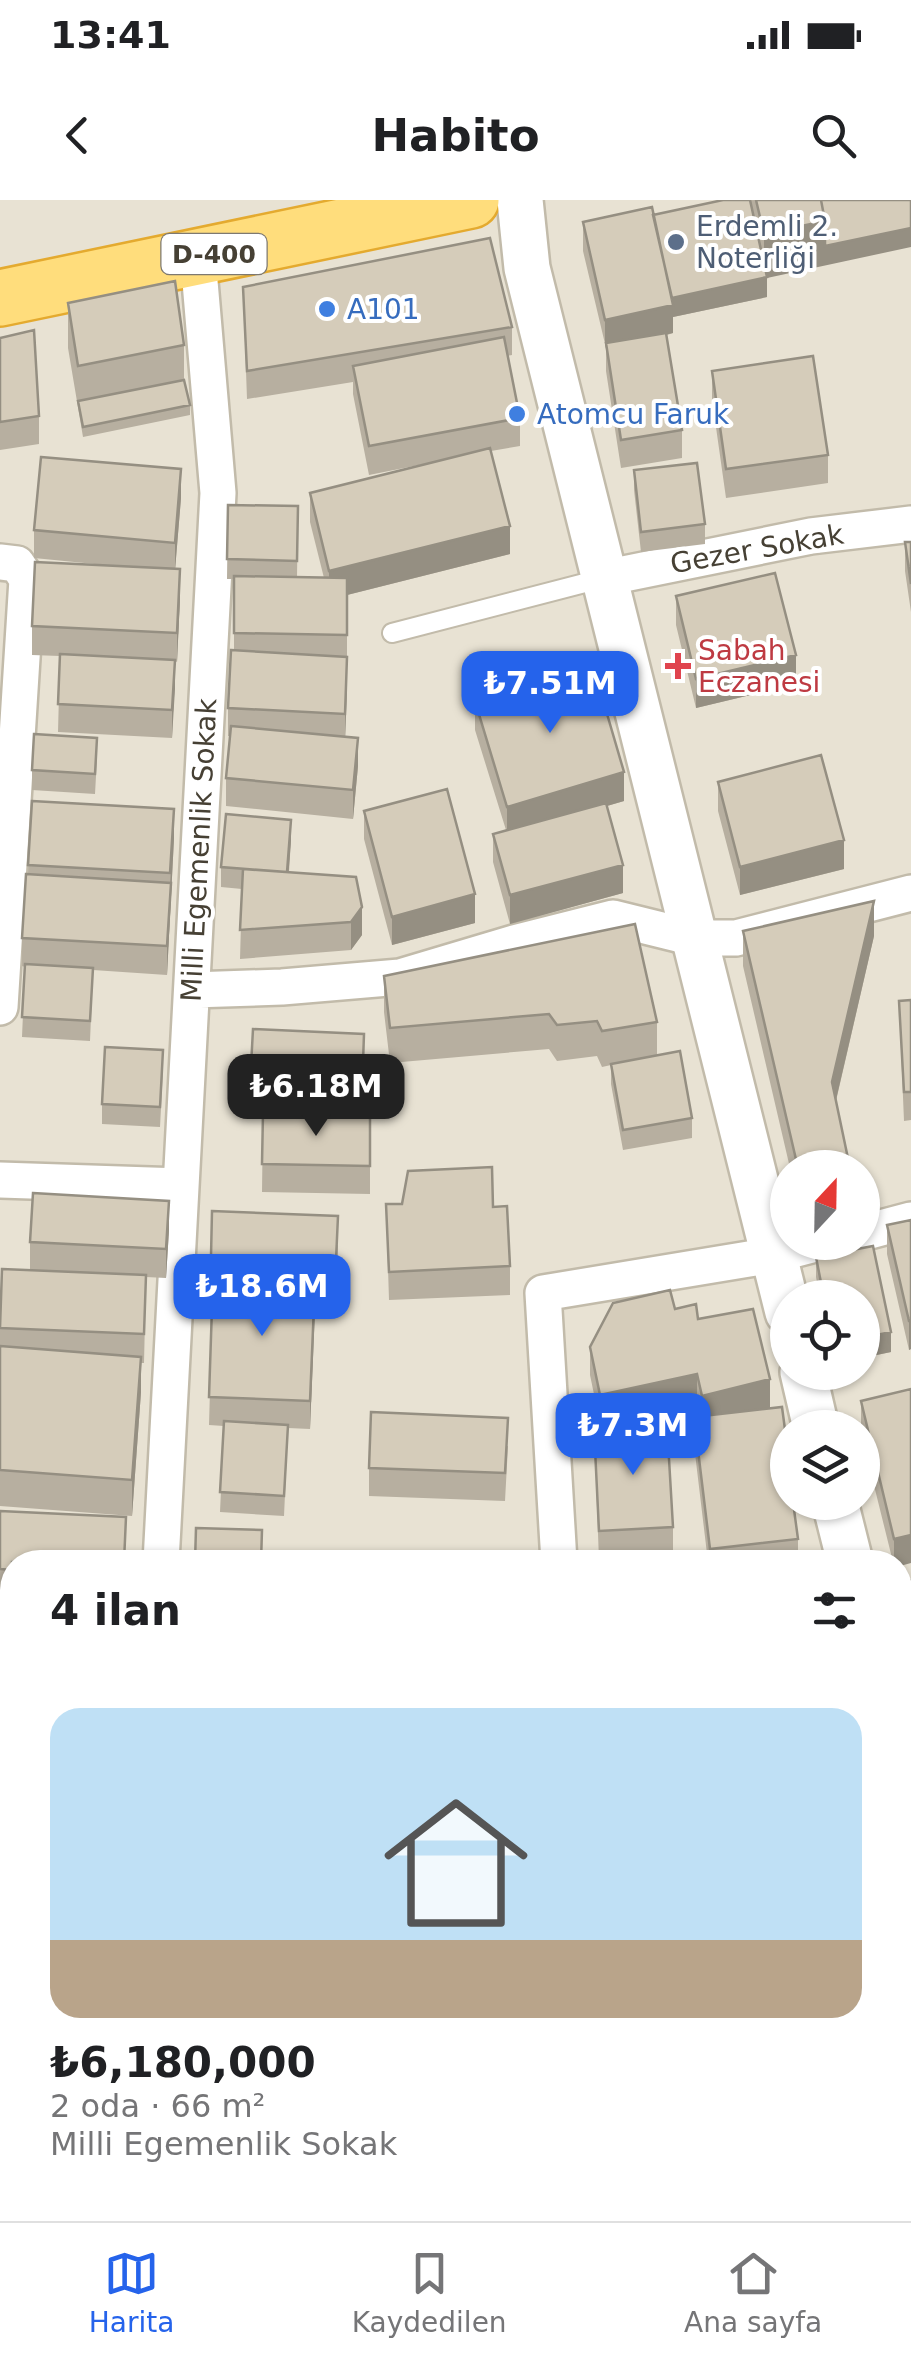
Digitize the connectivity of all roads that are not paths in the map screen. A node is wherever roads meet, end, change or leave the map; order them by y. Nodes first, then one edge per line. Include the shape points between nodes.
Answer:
1 (520, 200) edge
2 (430, 204) edge
3 (198, 258) junction
4 (0, 298) edge
5 (911, 524) edge
6 (0, 562) edge
7 (604, 578) junction
8 (392, 632) dead end
9 (911, 894) edge
10 (694, 938) junction
11 (192, 990) junction
12 (0, 1006) edge
13 (0, 1180) edge
14 (181, 1186) junction
15 (911, 1220) edge
16 (880, 1228) edge
17 (770, 1243) edge
18 (770, 1255) edge
19 (840, 1520) edge
20 (162, 1550) edge
21 (558, 1550) edge
22 (847, 1550) edge

1 - 7 street via 527,268
2 - 3 highway, D-400
3 - 4 highway, D-400
3 - 11 street, Milli Egemenlik Sokak via 218,492
5 - 7 street, Gezer Sokak via 811,536
6 - 12 street via 16,564 27,579
7 - 8 lane
7 - 10 street
9 - 10 street via 736,938
10 - 11 street via 613,918 400,978
10 - 17 street
11 - 14 street, Milli Egemenlik Sokak
13 - 14 street
14 - 20 street, Milli Egemenlik Sokak
15 - 16 street
18 - 21 street via 543,1293
19 - 22 street

